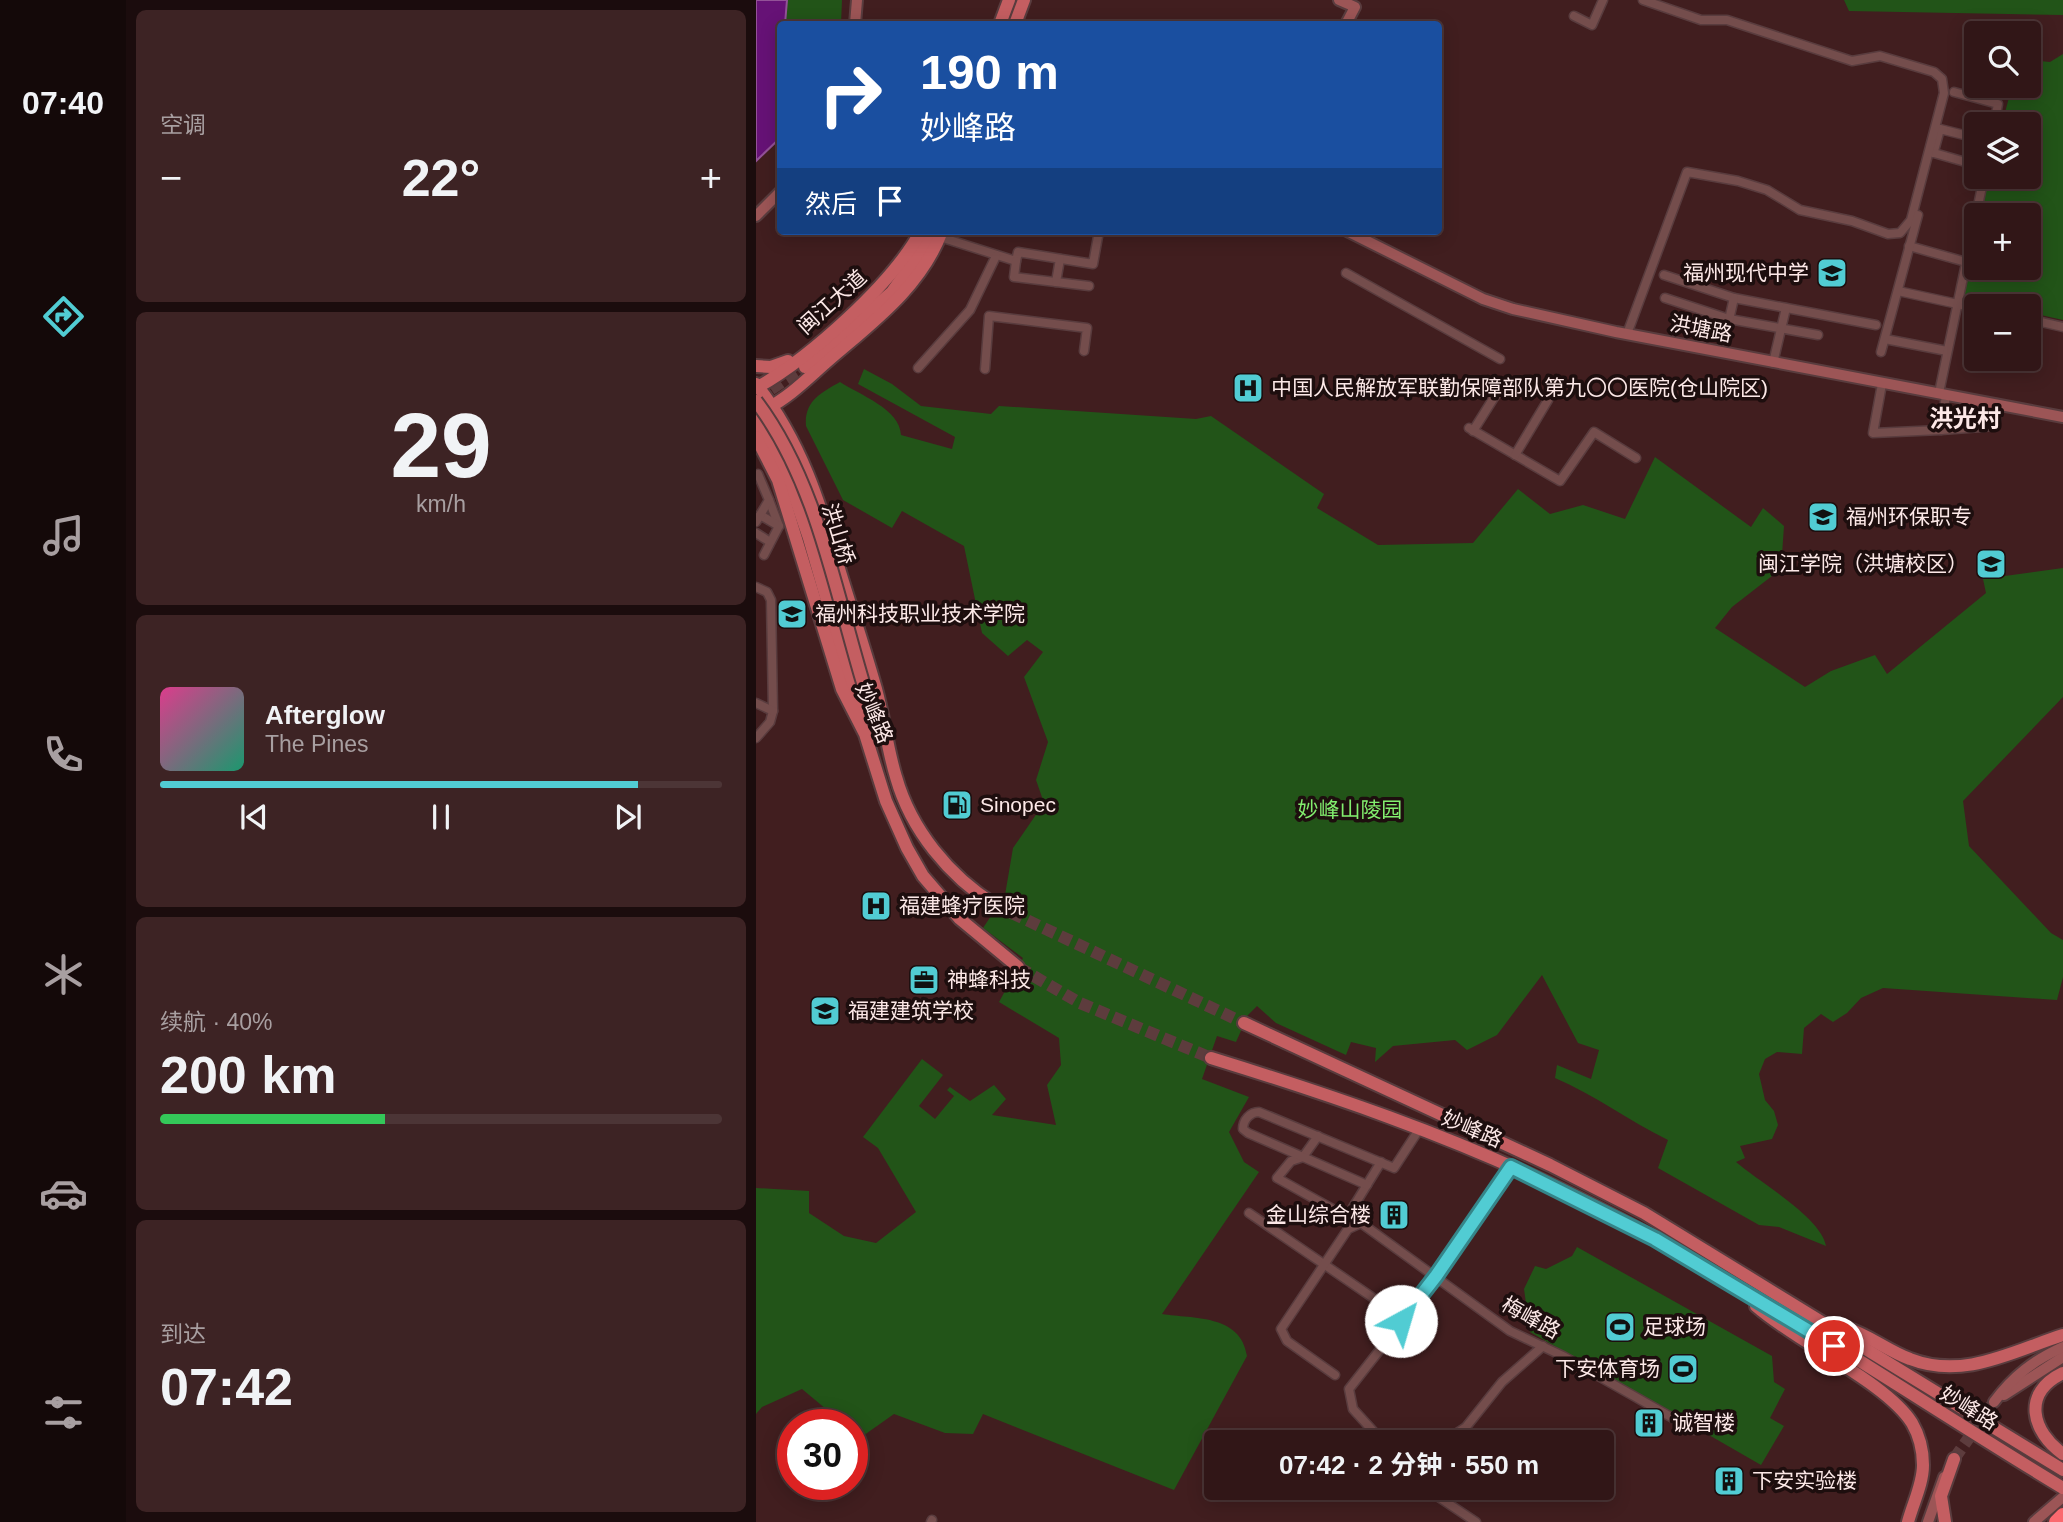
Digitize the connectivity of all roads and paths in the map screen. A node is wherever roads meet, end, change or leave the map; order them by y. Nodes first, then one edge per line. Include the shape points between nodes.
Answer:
1 (857, 0) edge
2 (1009, 0) edge
3 (1024, 0) edge
4 (1339, 0) edge
5 (1603, 0) edge
6 (1643, 0) edge
7 (1574, 16) dead end
8 (855, 21) edge
9 (1001, 21) edge
10 (1016, 21) edge
11 (1347, 21) edge
12 (1954, 92) dead end
13 (1996, 112) edge
14 (1964, 135) edge
15 (1934, 153) junction
16 (1964, 162) edge
17 (777, 195) edge
18 (756, 216) edge
19 (917, 235) edge
20 (926, 235) edge
21 (937, 235) edge
22 (938, 235) edge
23 (944, 235) edge
24 (1098, 235) edge
25 (1355, 235) edge
26 (1909, 246) junction
27 (996, 256) junction
28 (1060, 259) junction
29 (1016, 261) junction
30 (1964, 261) edge
31 (1964, 271) edge
32 (1346, 272) dead end
33 (1664, 275) dead end
34 (1056, 282) junction
35 (1089, 286) dead end
36 (1898, 291) junction
37 (1664, 298) dead end
38 (1734, 298) junction
39 (1957, 304) junction
40 (1964, 305) edge
41 (1786, 308) junction
42 (1729, 319) junction
43 (2041, 322) edge
44 (1876, 325) dead end
45 (2063, 327) edge
46 (1781, 329) junction
47 (1726, 333) dead end
48 (1628, 334) junction
49 (1818, 335) dead end
50 (1885, 339) junction
51 (815, 344) junction
52 (1084, 351) dead end
53 (1947, 351) junction
54 (1881, 352) dead end
55 (1500, 359) dead end
56 (1773, 363) junction
57 (756, 366) edge
58 (918, 368) dead end
59 (985, 369) dead end
60 (1882, 384) junction
61 (757, 386) edge
62 (1500, 388) dead end
63 (1942, 394) junction
64 (1548, 400) dead end
65 (756, 401) edge
66 (1998, 404) junction
67 (772, 406) junction
68 (2062, 415) edge
69 (756, 416) edge
70 (1941, 430) junction
71 (758, 443) edge
72 (1515, 456) junction
73 (1636, 458) dead end
74 (758, 474) dead end
75 (769, 500) junction
76 (758, 518) edge
77 (779, 526) junction
78 (756, 533) edge
79 (770, 542) junction
80 (764, 555) dead end
81 (756, 587) edge
82 (859, 688) junction
83 (756, 703) edge
84 (773, 711) junction
85 (865, 734) junction
86 (756, 738) edge
87 (896, 777) junction
88 (995, 905) tunnel mouth
89 (1018, 967) tunnel mouth
90 (1244, 1023) tunnel mouth
91 (1211, 1058) tunnel mouth
92 (1420, 1128) junction
93 (1318, 1136) junction
94 (1303, 1157) junction
95 (1381, 1162) junction
96 (1511, 1167) junction
97 (1367, 1185) junction
98 (1249, 1213) dead end
99 (1325, 1265) junction
100 (1436, 1276) junction
101 (1733, 1285) junction
102 (1385, 1306) dead end
103 (1830, 1324) junction
104 (2063, 1335) edge
105 (1543, 1346) junction
106 (2063, 1347) edge
107 (2063, 1357) edge
108 (2063, 1373) edge
109 (1335, 1375) dead end
110 (1372, 1430) edge
111 (1461, 1430) edge
112 (1694, 1430) dead end
113 (2063, 1454) edge
114 (1954, 1459) joint
115 (2063, 1470) edge
116 (2063, 1488) edge
117 (2063, 1497) edge
118 (1443, 1500) edge
119 (2063, 1515) edge
120 (1475, 1522) edge
121 (1905, 1522) edge
122 (1928, 1522) edge
123 (1945, 1522) edge
124 (2034, 1522) edge
125 (2056, 1522) edge

1 - 8 street
2 - 9 main road
3 - 10 main road
4 - 11 street via 1354,7
5 - 7 street via 1592,25
6 - 48 street via 1701,20 1727,20 1852,61 1880,56 1934,72 1942,79 1944,93 1911,220 1900,233 1888,234 1800,210 1767,190 1687,172
12 - 13 street via 1998,104
14 - 15 street via 1940,129
15 - 16 street
15 - 26 street
17 - 18 street
19 - 51 main road, 闽江大道 via 888,277
20 - 21 main road via 888,290 804,365 891,292
22 - 67 main road via 918,276 893,304
23 - 27 street
24 - 28 street via 1093,264
25 - 48 street, 洪塘路 via 1492,303
26 - 30 street
26 - 36 street
27 - 29 street
27 - 58 street via 970,310
28 - 29 street via 1018,252
28 - 34 street
29 - 34 street via 1014,276
31 - 39 street
32 - 55 street
33 - 38 street
34 - 35 street
36 - 39 street
36 - 50 street
37 - 42 street
38 - 41 street
38 - 42 street
39 - 40 street
39 - 53 street
41 - 44 street
41 - 46 street
42 - 46 street
42 - 47 street
43 - 45 street
46 - 49 street
46 - 56 street
48 - 56 street, 洪塘路
50 - 53 street
50 - 54 street
51 - 57 main road via 777,366
51 - 61 main road, 闽江大道
52 - 59 street via 1087,328 989,316
53 - 63 street
56 - 60 street, 洪塘路
60 - 63 street, 洪塘路
60 - 70 street via 1873,433
61 - 67 main road, 妙峰路
62 - 72 street via 1471,430
63 - 66 street, 洪塘路
63 - 70 street
64 - 72 street
65 - 82 main road, 洪山桥, bridge via 798,474
66 - 68 street, 洪塘路
66 - 70 street via 1995,426
67 - 69 main road
67 - 87 main road, 妙峰路 via 797,446 822,509 878,697
69 - 82 main road via 788,477
71 - 85 main road, 妙峰路 via 793,521 842,689
72 - 73 street via 1560,481 1594,432
74 - 75 street
75 - 76 street
75 - 77 street
76 - 77 street
77 - 79 street
78 - 79 street
79 - 80 street
81 - 84 street via 771,600
82 - 85 main road
82 - 87 main road
83 - 84 street
84 - 86 street
85 - 89 main road, 妙峰路 via 892,815 923,876 969,928
87 - 88 main road, 妙峰路 via 926,839 964,882
90 - 103 main road, 妙峰路 via 1607,1193 1691,1238
91 - 92 main road, 妙峰路
92 - 95 street via 1394,1167
92 - 96 main road, 妙峰路
93 - 94 street
93 - 94 street via 1259,1112 1248,1117 1245,1131
93 - 95 street
94 - 97 street
94 - 97 street via 1291,1161 1277,1178 1347,1217
95 - 97 street
96 - 100 street
96 - 101 main road, 妙峰路 via 1622,1221
98 - 99 street
99 - 100 street, 梅峰路 via 1348,1229 1361,1223
99 - 102 street
99 - 109 street via 1280,1331
100 - 105 street, 梅峰路 via 1510,1331
100 - 110 street via 1349,1389 1353,1409
101 - 116 main road, 妙峰路
101 - 121 main road via 1786,1331 1881,1392 1907,1416 1917,1434 1923,1462 1920,1485
103 - 104 main road via 1861,1333 1908,1359 1942,1367 1989,1362
103 - 115 main road, 妙峰路
105 - 111 street via 1502,1382
105 - 112 street, 梅峰路
106 - 107 street via 2025,1367 1994,1402
108 - 113 main road via 2042,1391 2035,1423 2047,1442
114 - 122 street via 1937,1489
114 - 123 main road via 1941,1496
117 - 124 street
118 - 120 street
119 - 125 highway

